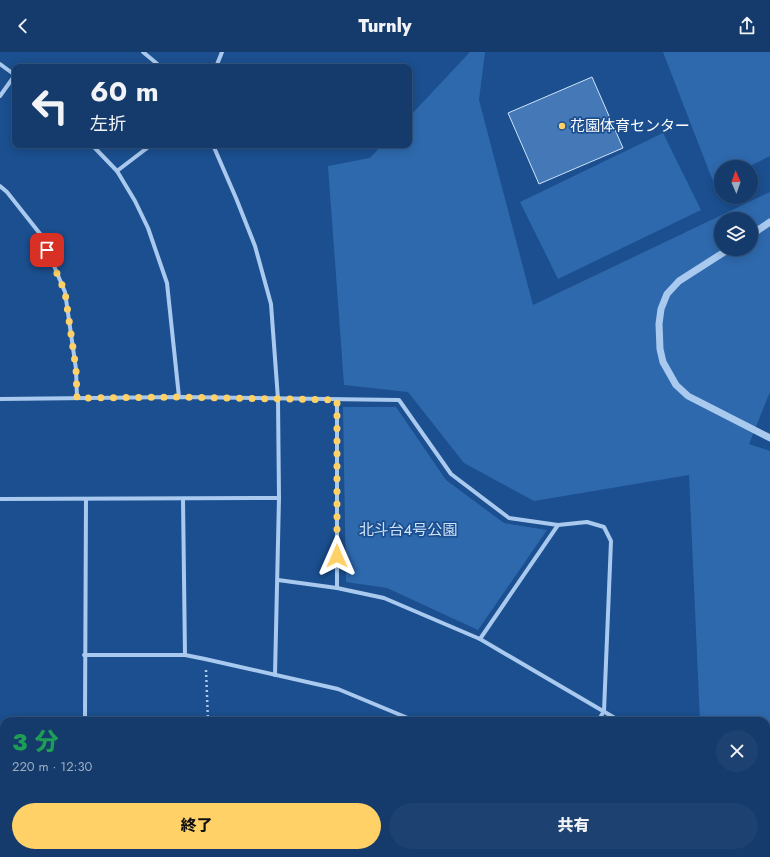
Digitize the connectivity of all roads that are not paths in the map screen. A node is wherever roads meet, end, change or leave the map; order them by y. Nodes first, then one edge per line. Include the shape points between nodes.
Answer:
1 (143, 52) edge
2 (222, 52) edge
3 (0, 64) edge
4 (157, 64) edge
5 (217, 64) edge
6 (12, 73) edge
7 (12, 79) edge
8 (0, 96) edge
9 (95, 148) edge
10 (147, 148) edge
11 (214, 148) edge
12 (117, 171) junction
13 (0, 186) edge
14 (770, 222) edge
15 (758, 230) edge
16 (718, 256) edge
17 (179, 397) junction
18 (0, 398) edge
19 (77, 398) junction
20 (278, 399) junction
21 (337, 400) junction
22 (770, 438) edge
23 (279, 498) junction
24 (0, 499) edge
25 (86, 499) junction
26 (183, 499) junction
27 (558, 525) junction
28 (278, 580) junction
29 (337, 588) junction
30 (480, 639) junction
31 (84, 655) junction
32 (185, 655) junction
33 (275, 675) junction
34 (604, 711) junction
35 (84, 717) edge
36 (405, 717) edge
37 (600, 717) edge
38 (614, 717) edge

1 - 4 street
2 - 5 street
3 - 6 street
7 - 8 street
9 - 12 street
10 - 12 street
11 - 20 street via 255,246 271,304
12 - 17 street via 148,228 167,283
13 - 19 street via 8,192 41,236 65,292 76,369
14 - 15 street
16 - 22 street via 679,281 667,294 659,324 663,362 676,385 688,396
17 - 19 street
17 - 20 street
18 - 19 street
20 - 21 street
20 - 23 street
21 - 27 street via 399,400 451,474 509,518
21 - 29 street
23 - 26 street
23 - 28 street
24 - 25 street
25 - 26 street
25 - 31 street
26 - 32 street
27 - 30 street
27 - 34 street via 587,522 604,526 611,541
28 - 29 street
28 - 33 street
29 - 30 street via 384,598
30 - 34 street
31 - 32 street
31 - 35 street
32 - 33 street
33 - 36 street via 338,689
34 - 37 street
34 - 38 street

